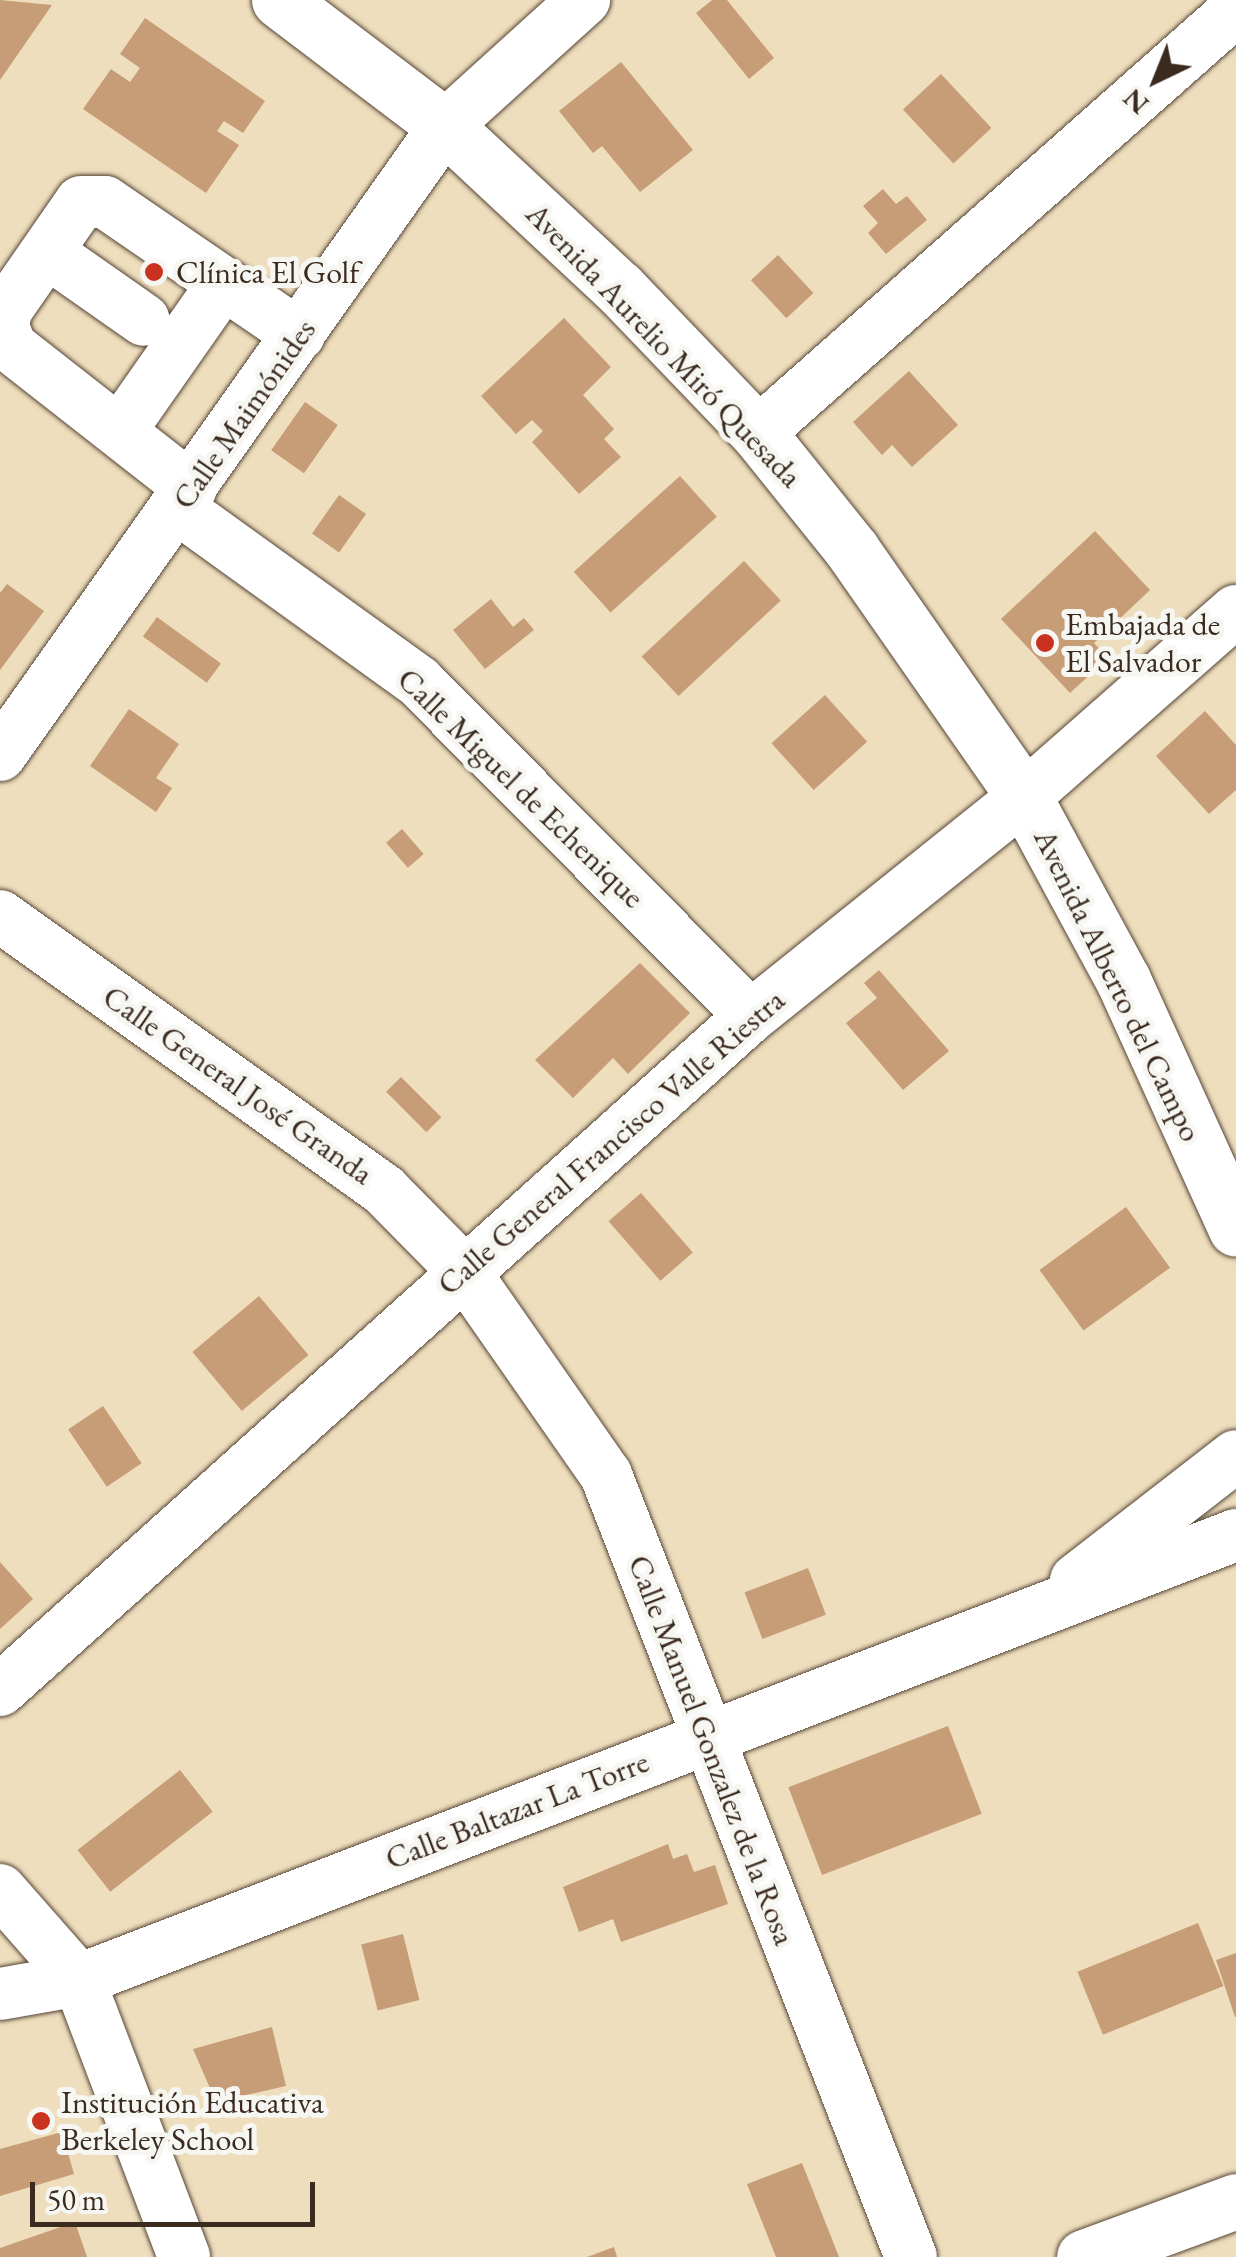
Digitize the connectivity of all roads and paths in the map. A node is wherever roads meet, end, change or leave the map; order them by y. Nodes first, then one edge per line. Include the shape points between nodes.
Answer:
1 (278, 0) edge
2 (584, 0) edge
3 (1236, 10) edge
4 (445, 126) junction
5 (47, 252) junction
6 (223, 284) junction
7 (144, 320) dead end
8 (299, 336) junction
9 (5, 354) edge
10 (122, 428) junction
11 (758, 433) junction
12 (185, 498) junction
13 (1236, 611) edge
14 (0, 755) edge
15 (1024, 797) junction
16 (0, 916) edge
17 (752, 1016) junction
18 (1236, 1229) edge
19 (464, 1270) junction
20 (1236, 1456) edge
21 (1236, 1535) edge
22 (1031, 1614) junction
23 (0, 1690) edge
24 (705, 1736) junction
25 (0, 1890) edge
26 (79, 1980) junction
27 (0, 1994) edge
28 (1236, 2201) edge
29 (184, 2257) edge
30 (911, 2257) edge
31 (1084, 2257) edge

1 - 4 main road, Avenida Aurelio Miró Quesada
2 - 4 street, Calle Maimónides
3 - 11 street
4 - 8 street, Calle Maimónides
4 - 11 main road, Avenida Aurelio Miró Quesada via 619,288
5 - 6 street via 81,202 94,198
5 - 7 street
5 - 9 street via 6,310
6 - 8 street
6 - 10 street
8 - 12 street, Calle Maimónides
9 - 10 street, Calle Miguel de Echenique
10 - 12 street, Calle Miguel de Echenique
11 - 15 main road, Avenida Aurelio Miró Quesada via 852,550
12 - 14 street, Calle Maimónides
12 - 17 street, Calle Miguel de Echenique via 419,682
13 - 15 street, Calle General Francisco Valle Riestra
15 - 17 street, Calle General Francisco Valle Riestra
15 - 18 main road, Avenida Alberto del Campo via 1123,980
16 - 19 street, Calle General José Granda via 384,1190
17 - 19 street, Calle General Francisco Valle Riestra
19 - 23 street, Calle General Francisco Valle Riestra
19 - 24 street, Calle Manuel Gonzalez de la Rosa via 606,1475
20 - 22 street, Calle Baltazar La Torre
21 - 22 street, Calle Baltazar La Torre
22 - 24 street, Calle Baltazar La Torre
24 - 26 street, Calle Baltazar La Torre
24 - 30 street, Calle Manuel Gonzalez de la Rosa
25 - 26 street
26 - 27 street, Calle Baltazar La Torre
26 - 29 street
28 - 31 main road

